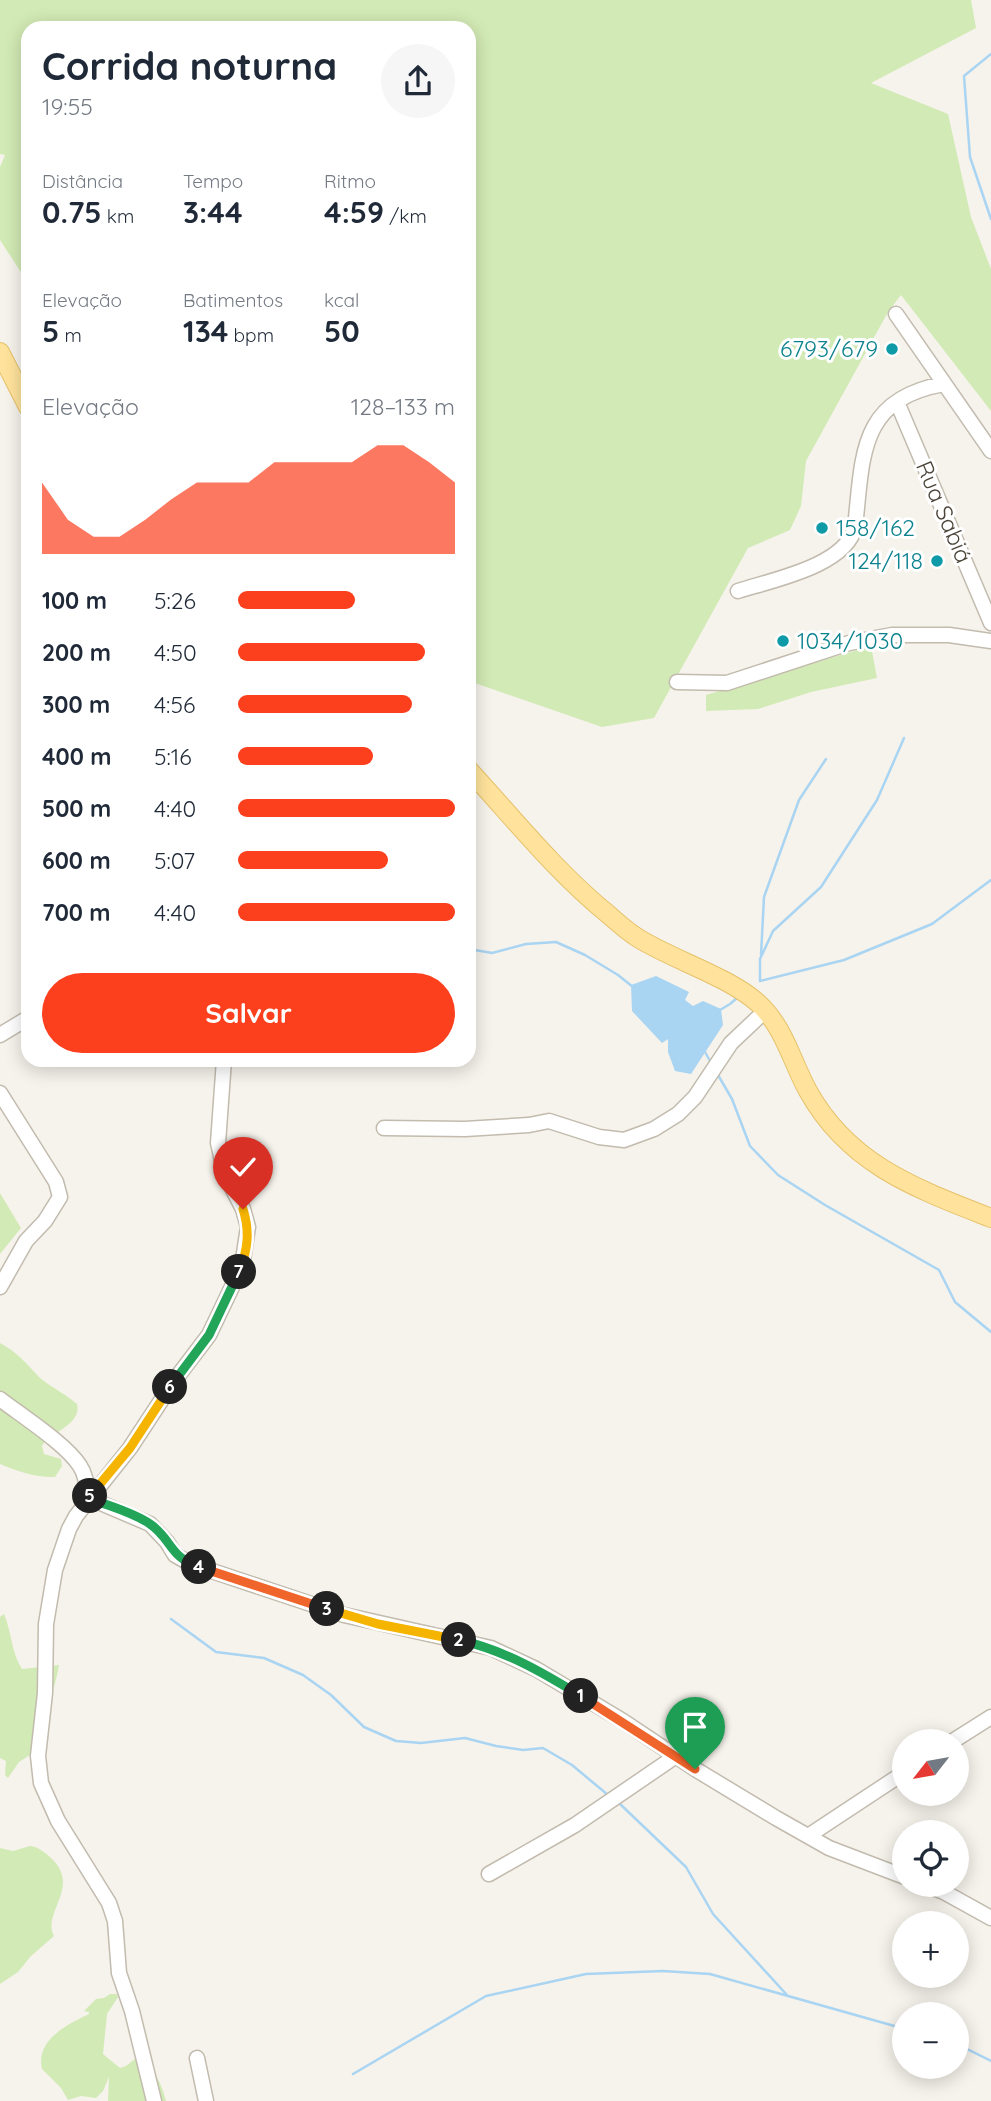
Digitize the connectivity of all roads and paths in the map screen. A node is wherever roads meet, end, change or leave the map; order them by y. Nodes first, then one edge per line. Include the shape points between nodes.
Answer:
1 (896, 314) dead end
2 (0, 352) edge
3 (944, 384) junction
4 (21, 393) edge
5 (897, 401) junction
6 (991, 451) edge
7 (738, 591) dead end
8 (991, 623) edge
9 (991, 641) edge
10 (677, 682) dead end
11 (476, 778) edge
12 (766, 1010) junction
13 (21, 1022) edge
14 (0, 1035) edge
15 (224, 1067) edge
16 (0, 1093) edge
17 (384, 1128) dead end
18 (991, 1218) edge
19 (0, 1287) edge
20 (0, 1399) edge
21 (89, 1498) junction
22 (991, 1717) edge
23 (970, 1730) edge
24 (676, 1756) junction
25 (892, 1781) edge
26 (808, 1836) junction
27 (892, 1872) edge
28 (489, 1874) dead end
29 (953, 1897) edge
30 (991, 1918) edge
31 (197, 2058) dead end
32 (154, 2101) edge
33 (206, 2101) edge

1 - 3 street
2 - 4 main road
3 - 5 street
3 - 6 street
5 - 7 street via 869,435 853,537 846,546 820,563
5 - 8 street, Rua Sabiá
9 - 10 street via 892,635 849,643 727,683
11 - 12 main road via 559,869 637,938 744,993
12 - 17 street via 731,1043 678,1114 624,1140 549,1121 465,1129
12 - 18 main road via 818,1108 844,1140 919,1190
13 - 14 street
15 - 21 street via 218,1143 225,1174 248,1227 242,1266 209,1335
16 - 19 street via 56,1182 60,1197 26,1241
20 - 21 street via 78,1463
21 - 24 street via 150,1524 175,1555 191,1564 344,1615 470,1642 510,1657
21 - 32 street via 69,1529 49,1598 38,1756 41,1783 58,1821 109,1903 119,1973
22 - 23 street
24 - 26 street
24 - 28 street via 575,1825
25 - 26 street
26 - 27 street
29 - 30 street
31 - 33 street

